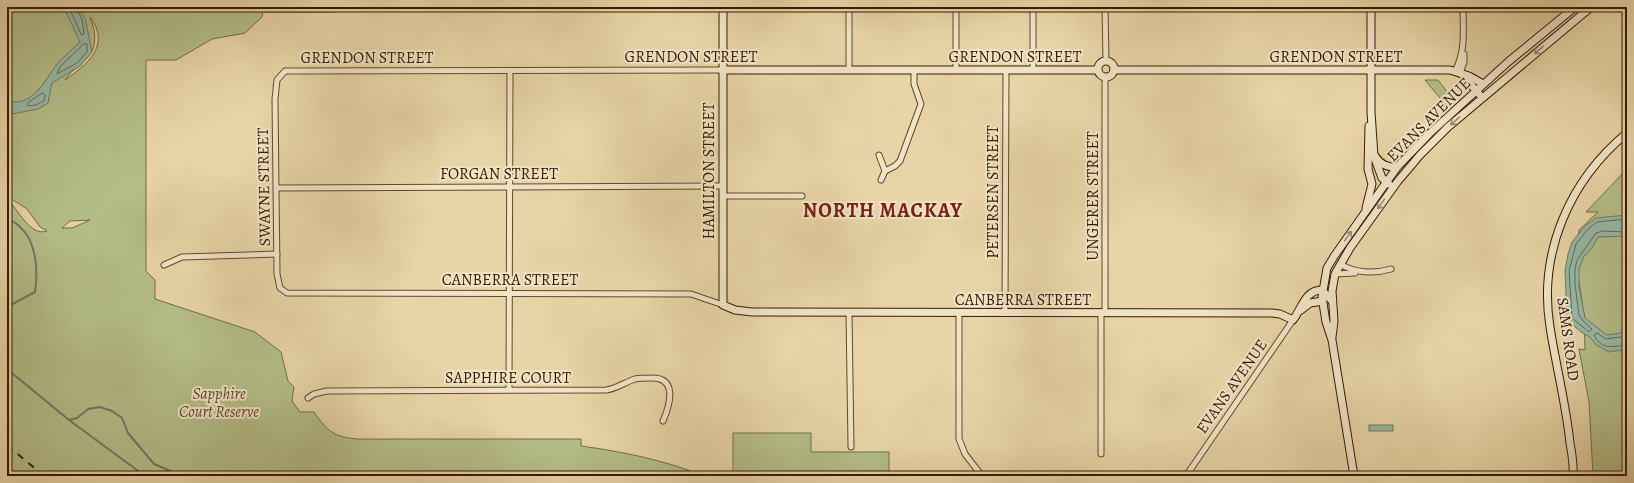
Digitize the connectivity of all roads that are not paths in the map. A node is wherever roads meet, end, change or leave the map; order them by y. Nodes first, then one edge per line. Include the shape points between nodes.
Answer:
1 (723, 7) edge
2 (849, 7) edge
3 (956, 7) edge
4 (1033, 7) edge
5 (1106, 7) edge
6 (1371, 7) edge
7 (1463, 7) edge
8 (1575, 7) edge
9 (1591, 7) edge
10 (1560, 19) junction
11 (1550, 27) junction
12 (1566, 28) junction
13 (1557, 35) junction
14 (1106, 61) junction
15 (722, 70) junction
16 (849, 70) junction
17 (914, 70) junction
18 (956, 70) junction
19 (1006, 70) junction
20 (1033, 70) junction
21 (1097, 70) junction
22 (1114, 70) junction
23 (1371, 70) junction
24 (285, 71) joint
25 (510, 71) junction
26 (1459, 72) junction
27 (1105, 78) junction
28 (1483, 84) junction
29 (1476, 91) junction
30 (1484, 96) junction
31 (1371, 112) junction
32 (1627, 133) edge
33 (1374, 152) junction
34 (879, 155) dead end
35 (1398, 166) junction
36 (885, 171) junction
37 (1370, 177) junction
38 (881, 180) dead end
39 (1384, 184) junction
40 (509, 186) junction
41 (722, 186) junction
42 (277, 188) junction
43 (1392, 188) junction
44 (723, 196) junction
45 (802, 196) dead end
46 (1364, 213) junction
47 (277, 254) junction
48 (1340, 264) junction
49 (164, 265) dead end
50 (1328, 268) junction
51 (1391, 269) dead end
52 (1362, 271) junction
53 (1335, 274) junction
54 (1333, 284) junction
55 (509, 293) junction
56 (295, 294) joint
57 (1324, 295) junction
58 (1332, 301) junction
59 (722, 305) junction
60 (1299, 312) junction
61 (849, 313) junction
62 (959, 313) junction
63 (1005, 313) junction
64 (1103, 313) junction
65 (1293, 320) junction
66 (1332, 340) junction
67 (509, 390) junction
68 (308, 398) dead end
69 (663, 421) dead end
70 (850, 447) dead end
71 (1101, 454) dead end
72 (982, 476) edge
73 (1186, 476) edge
74 (1354, 476) edge
75 (1573, 476) edge

1 - 15 street, HAMILTON STREET
2 - 16 street
3 - 18 street
4 - 20 street
5 - 14 street
6 - 23 street
7 - 26 street
8 - 10 street, EVANS AVENUE
9 - 12 street, EVANS AVENUE
10 - 11 street, EVANS AVENUE
10 - 12 street
11 - 13 street
11 - 28 street, EVANS AVENUE
12 - 13 street, EVANS AVENUE
13 -> 30 street, EVANS AVENUE
14 - 21 street via 1099,64
14 - 22 street via 1111,63
15 - 16 street, GRENDON STREET
15 - 25 street, GRENDON STREET
15 - 41 street, HAMILTON STREET
16 - 17 street, GRENDON STREET
17 - 18 street, GRENDON STREET
17 - 36 street via 914,84 921,104 920,110 900,161
18 - 19 street, GRENDON STREET
19 - 20 street, GRENDON STREET
19 - 63 street, PETERSEN STREET
20 - 21 street, GRENDON STREET
21 - 27 street
22 - 23 street, GRENDON STREET
22 - 27 street via 1112,75
23 - 26 street, GRENDON STREET
23 - 31 street
24 - 25 street, GRENDON STREET
24 - 42 street, SWAYNE STREET via 277,80 276,88
25 - 40 street
26 - 28 street, GRENDON STREET
26 - 29 street
27 - 64 street, UNGERER STREET
28 - 29 street, EVANS AVENUE
29 - 30 street
29 - 35 street, EVANS AVENUE
30 -> 43 street, EVANS AVENUE via 1428,146
31 - 33 street
31 - 37 street via 1368,150
32 - 75 street, SAMS ROAD via 1594,165 1575,193 1562,218 1552,254 1547,295 1568,421
33 - 35 street via 1382,163 1392,167
33 - 39 street
34 - 36 street
35 - 39 street, EVANS AVENUE
36 - 38 street
37 - 39 street
37 - 46 street via 1371,185
39 - 43 street
39 - 46 street, EVANS AVENUE
40 - 41 street, FORGAN STREET
40 - 42 street, FORGAN STREET
40 - 55 street
41 - 44 street, HAMILTON STREET
42 - 47 street, SWAYNE STREET
43 -> 48 street, EVANS AVENUE
44 - 45 street
44 - 59 street, HAMILTON STREET
50 -> 46 street, EVANS AVENUE
47 - 49 street via 182,257
47 - 56 street, SWAYNE STREET via 280,288 287,293
48 - 50 street
48 - 52 street via 1350,270
48 - 53 street, EVANS AVENUE
50 - 57 street, EVANS AVENUE
51 - 52 street via 1382,272
52 - 53 street
53 - 54 street, EVANS AVENUE
54 - 57 street, EVANS AVENUE
54 - 58 street, EVANS AVENUE
55 - 56 street, CANBERRA STREET
55 - 59 street, CANBERRA STREET via 691,294
55 - 67 street
57 - 58 street
57 - 60 street, EVANS AVENUE
57 - 60 street, EVANS AVENUE via 1311,292
57 - 66 street via 1326,322
58 - 66 street, EVANS AVENUE
59 - 61 street, CANBERRA STREET via 738,311 752,312
60 - 65 street, EVANS AVENUE
61 - 62 street, CANBERRA STREET
61 - 70 street
62 - 63 street, CANBERRA STREET
62 - 72 street via 959,439 965,454
63 - 64 street, CANBERRA STREET
64 - 65 street, CANBERRA STREET via 1275,314
64 - 71 street, UNGERER STREET
65 - 73 street, EVANS AVENUE
66 - 74 street
67 - 68 street, SAPPHIRE COURT via 327,391
67 - 69 street, SAPPHIRE COURT via 606,390 636,379 660,378 669,388 669,406

